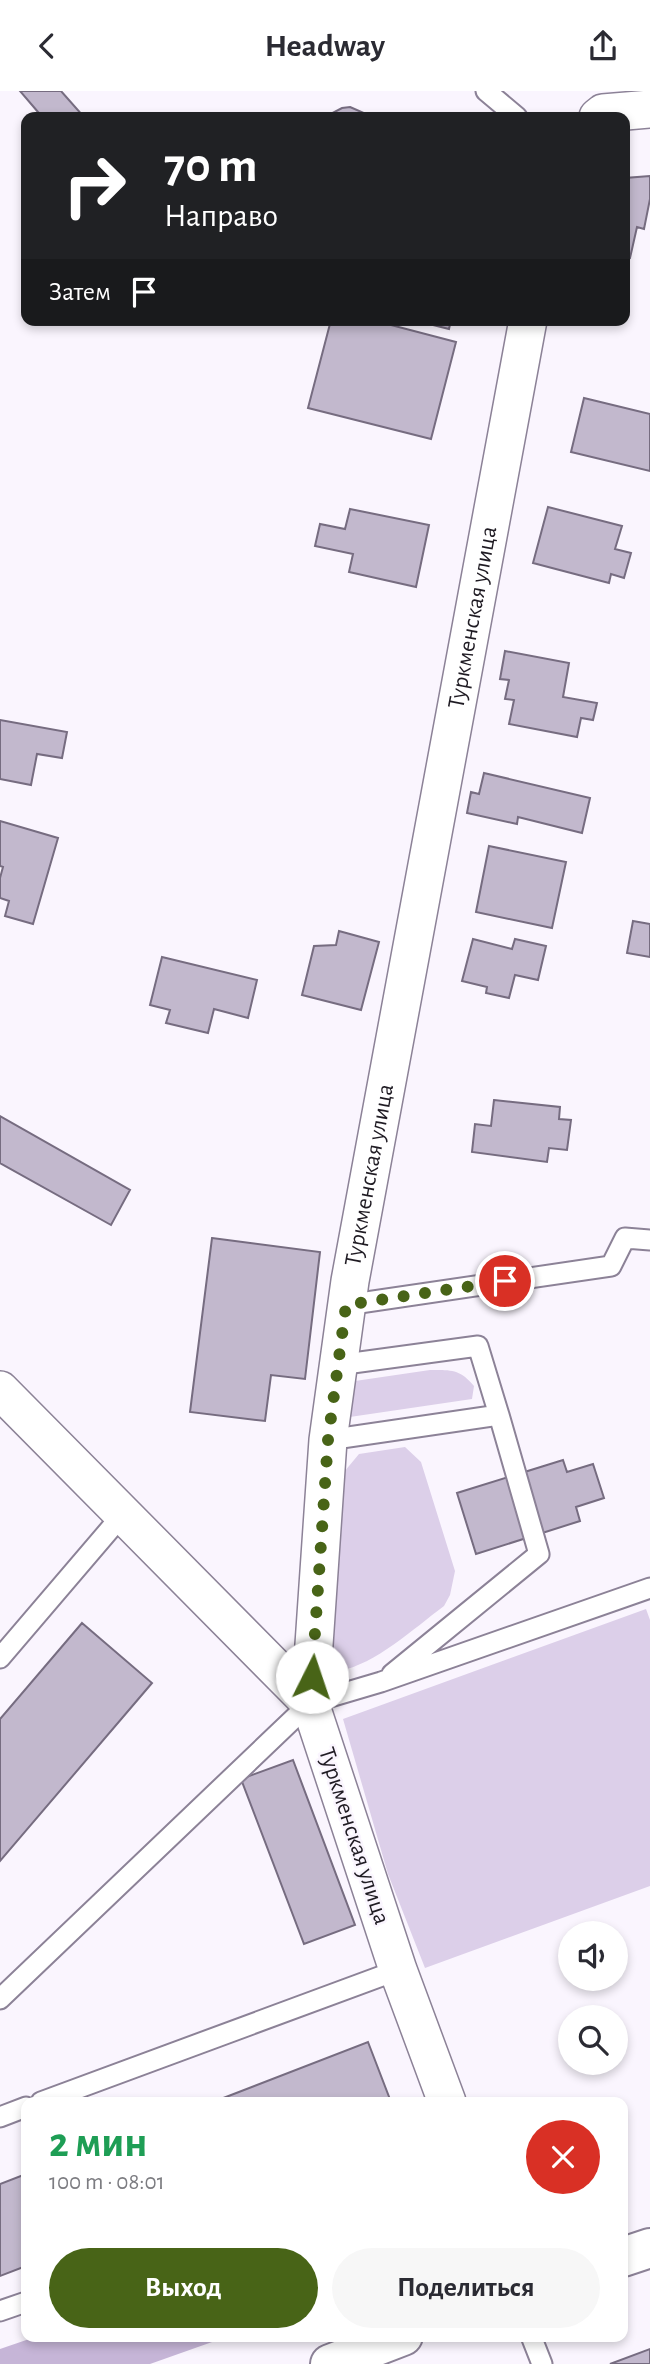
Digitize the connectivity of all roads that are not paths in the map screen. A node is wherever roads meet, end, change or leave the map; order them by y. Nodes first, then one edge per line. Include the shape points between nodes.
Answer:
1 (486, 91) edge
2 (650, 110) edge
3 (510, 112) edge
4 (619, 112) edge
5 (527, 326) edge
6 (650, 1240) edge
7 (346, 1305) junction
8 (338, 1365) junction
9 (0, 1391) edge
10 (499, 1415) junction
11 (17, 1419) edge
12 (328, 1440) junction
13 (123, 1514) junction
14 (650, 1588) edge
15 (0, 1658) edge
16 (381, 1682) junction
17 (310, 1703) junction
18 (398, 1970) junction
19 (0, 1999) edge
20 (55, 2097) edge
21 (445, 2097) edge
22 (21, 2109) edge
23 (0, 2117) edge
24 (650, 2248) edge
25 (628, 2255) edge
26 (21, 2304) edge
27 (0, 2311) edge
28 (387, 2342) edge
29 (533, 2342) edge
30 (330, 2364) edge
31 (541, 2364) edge

1 - 3 lane
2 - 4 street
5 - 7 street, Туркменская улица
6 - 7 lane via 625,1238 611,1266
7 - 8 street, Туркменская улица
8 - 10 lane via 478,1346
8 - 12 street, Туркменская улица
9 - 11 street
10 - 12 lane
10 - 16 lane via 539,1554
11 - 13 street
12 - 17 street, Туркменская улица
13 - 15 lane
13 - 17 street
14 - 16 lane
16 - 17 lane
17 - 18 street, Туркменская улица
17 - 19 lane
18 - 20 lane
18 - 21 street, Туркменская улица
22 - 23 lane
24 - 25 street
26 - 27 lane
28 - 30 street
29 - 31 lane

